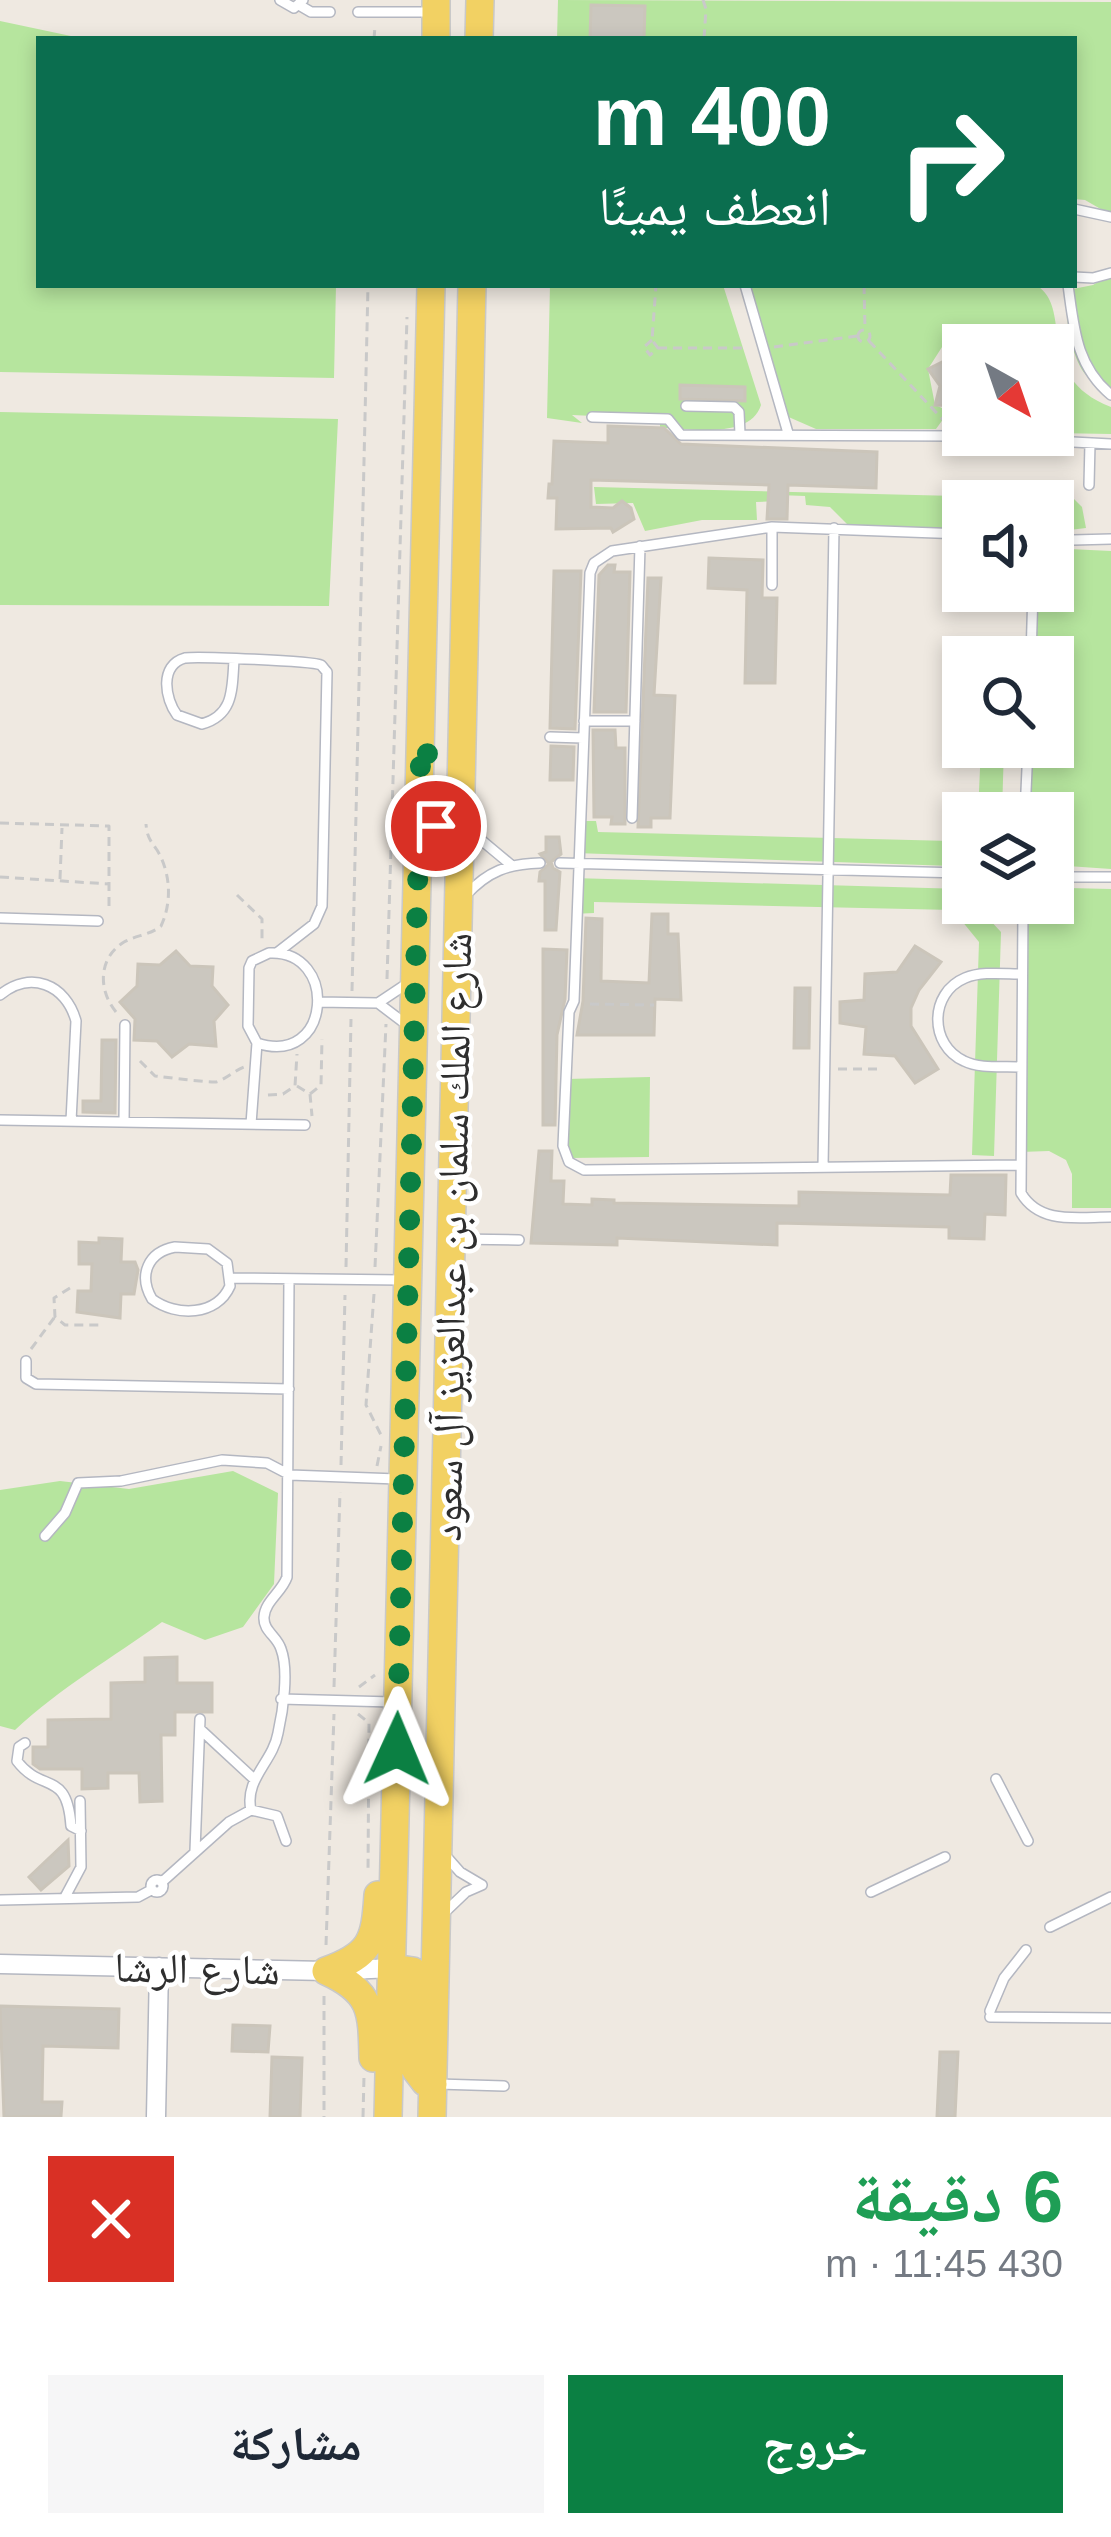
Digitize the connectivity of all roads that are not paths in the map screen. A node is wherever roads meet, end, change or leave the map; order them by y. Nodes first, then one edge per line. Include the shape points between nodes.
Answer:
1 (280, 0) edge
2 (480, 0) edge
3 (301, 3) edge
4 (329, 12) dead end
5 (358, 12) dead end
6 (436, 17) edge
7 (479, 36) edge
8 (1077, 210) edge
9 (1111, 217) edge
10 (1111, 272) edge
11 (1077, 278) edge
12 (430, 288) edge
13 (472, 288) edge
14 (746, 288) edge
15 (1069, 288) edge
16 (1111, 395) edge
17 (686, 406) dead end
18 (592, 417) dead end
19 (788, 433) junction
20 (740, 434) junction
21 (1090, 443) junction
22 (1111, 444) edge
23 (1089, 485) dead end
24 (772, 526) junction
25 (834, 528) junction
26 (942, 533) edge
27 (1111, 539) edge
28 (1074, 540) edge
29 (640, 546) junction
30 (772, 585) dead end
31 (234, 660) junction
32 (584, 721) junction
33 (635, 722) junction
34 (550, 737) dead end
35 (583, 738) junction
36 (421, 742) junction
37 (632, 818) dead end
38 (460, 820) junction
39 (540, 863) dead end
40 (560, 863) dead end
41 (510, 864) junction
42 (578, 864) junction
43 (828, 870) junction
44 (942, 873) edge
45 (1111, 877) edge
46 (1074, 878) edge
47 (459, 904) junction
48 (0, 918) edge
49 (98, 921) road end
50 (1023, 924) edge
51 (278, 952) junction
52 (457, 961) junction
53 (415, 974) junction
54 (1022, 974) junction
55 (0, 995) edge
56 (318, 1002) junction
57 (384, 1003) junction
58 (124, 1025) road end
59 (413, 1034) junction
60 (257, 1043) junction
61 (1020, 1067) junction
62 (0, 1120) edge
63 (71, 1121) junction
64 (124, 1122) junction
65 (309, 1122) road end
66 (251, 1124) junction
67 (1018, 1165) junction
68 (823, 1167) junction
69 (1111, 1217) edge
70 (451, 1239) junction
71 (519, 1240) dead end
72 (231, 1278) junction
73 (290, 1279) junction
74 (406, 1280) junction
75 (26, 1361) road end
76 (289, 1389) junction
77 (290, 1475) junction
78 (389, 1479) junction
79 (45, 1536) dead end
80 (281, 1700) junction
81 (398, 1702) junction
82 (25, 1743) dead end
83 (254, 1779) junction
84 (996, 1779) dead end
85 (80, 1801) dead end
86 (251, 1810) junction
87 (81, 1831) junction
88 (1028, 1840) dead end
89 (286, 1841) dead end
90 (395, 1842) junction
91 (436, 1843) junction
92 (195, 1851) junction
93 (945, 1857) dead end
94 (871, 1892) dead end
95 (2, 1896) edge
96 (65, 1897) junction
97 (1111, 1897) edge
98 (1050, 1927) dead end
99 (434, 1933) junction
100 (1026, 1950) dead end
101 (0, 1964) edge
102 (159, 1967) junction
103 (393, 1968) junction
104 (326, 1971) junction
105 (1111, 2018) edge
106 (433, 2084) junction
107 (504, 2086) dead end
108 (156, 2117) edge
109 (385, 2117) edge
110 (432, 2117) edge

1 - 3 lane via 289,8
2 - 7 main road
3 - 4 lane
5 - 6 lane
8 - 9 lane
10 - 11 lane
12 - 36 main road, شارع الملك سلمان بن عبدالعزيز آل سعود
13 - 38 main road, شارع الملك سلمان بن عبدالعزيز آل سعود
14 - 19 lane
15 - 16 lane via 1080,356
17 - 20 lane via 737,409
18 - 20 lane via 668,419 681,435
19 - 20 lane
19 - 21 lane
21 - 22 lane
21 - 23 lane
24 - 25 lane
24 - 29 lane
24 - 30 lane
25 - 26 lane
25 - 43 lane
27 - 28 lane
29 - 32 lane via 602,555 590,573
29 - 33 lane
31 - 31 lane via 175,664 166,683 177,715 202,724 219,717 230,703
31 - 51 lane via 313,664 327,672 322,906 314,924
32 - 33 lane
32 - 35 lane
33 - 37 lane
34 - 35 lane
35 - 42 lane
36 - 52 main road via 437,771 434,959 448,970
36 - 53 main road, شارع الملك سلمان بن عبدالعزيز آل سعود
38 - 41 lane
38 - 47 main road, شارع الملك سلمان بن عبدالعزيز آل سعود
39 - 41 lane
40 - 42 lane
41 - 47 lane
42 - 43 lane
42 - 68 lane via 563,1146 576,1167
43 - 44 lane
43 - 68 lane
45 - 46 lane
47 - 52 main road, شارع الملك سلمان بن عبدالعزيز آل سعود
48 - 49 lane
50 - 54 lane
51 - 56 lane via 303,964
51 - 60 lane via 249,968 248,1026
52 - 70 main road, شارع الملك سلمان بن عبدالعزيز آل سعود
53 - 57 lane
53 - 59 main road, شارع الملك سلمان بن عبدالعزيز آل سعود
54 - 61 lane
54 - 61 lane via 957,982 937,1022 961,1060
55 - 63 lane via 20,983 45,983 73,1008
56 - 57 lane
56 - 60 lane via 308,1031 284,1047
57 - 59 lane
58 - 64 lane
59 - 74 main road, شارع الملك سلمان بن عبدالعزيز آل سعود
60 - 66 lane
61 - 67 lane
62 - 63 lane
63 - 64 lane
64 - 66 lane
65 - 66 lane
67 - 68 lane
67 - 69 lane via 1021,1193 1037,1212
70 - 71 lane
70 - 91 main road, شارع الملك سلمان بن عبدالعزيز آل سعود
72 - 72 lane via 215,1252 175,1247 152,1258 145,1283 159,1304 200,1310 222,1301
72 - 73 lane
73 - 74 lane
73 - 76 lane
74 - 78 main road, شارع الملك سلمان بن عبدالعزيز آل سعود
75 - 76 lane via 26,1378 36,1384
76 - 77 lane
77 - 78 lane
77 - 79 lane via 267,1463 222,1460 78,1483
77 - 80 lane via 286,1577 264,1619 282,1651
78 - 81 main road, شارع الملك سلمان بن عبدالعزيز آل سعود
80 - 81 lane
80 - 83 lane via 276,1743
81 - 90 main road, شارع الملك سلمان بن عبدالعزيز آل سعود
82 - 87 lane via 17,1761 65,1796 71,1826
83 - 86 lane
83 - 92 lane via 200,1724
84 - 88 lane
85 - 87 lane
86 - 89 lane via 277,1816
86 - 92 lane
87 - 96 lane via 81,1867
90 - 103 main road, شارع الملك سلمان بن عبدالعزيز آل سعود
90 - 104 main road via 381,1866 371,1942 356,1959
91 - 99 main road, شارع الملك سلمان بن عبدالعزيز آل سعود
91 - 99 lane via 482,1885 452,1903
92 - 96 lane via 138,1897
93 - 94 lane
95 - 96 lane
97 - 98 lane
99 - 106 main road, شارع الملك سلمان بن عبدالعزيز آل سعود
100 - 105 lane via 990,2014
101 - 102 street, شارع الرشا
102 - 104 street, شارع الرشا
102 - 108 street
103 - 104 street, شارع الرشا
103 - 106 main road via 413,1971 415,2069
103 - 109 main road, شارع الملك سلمان بن عبدالعزيز آل سعود
104 - 109 main road via 351,1984 370,2011 372,2099
106 - 107 lane
106 - 110 main road, شارع الملك سلمان بن عبدالعزيز آل سعود

